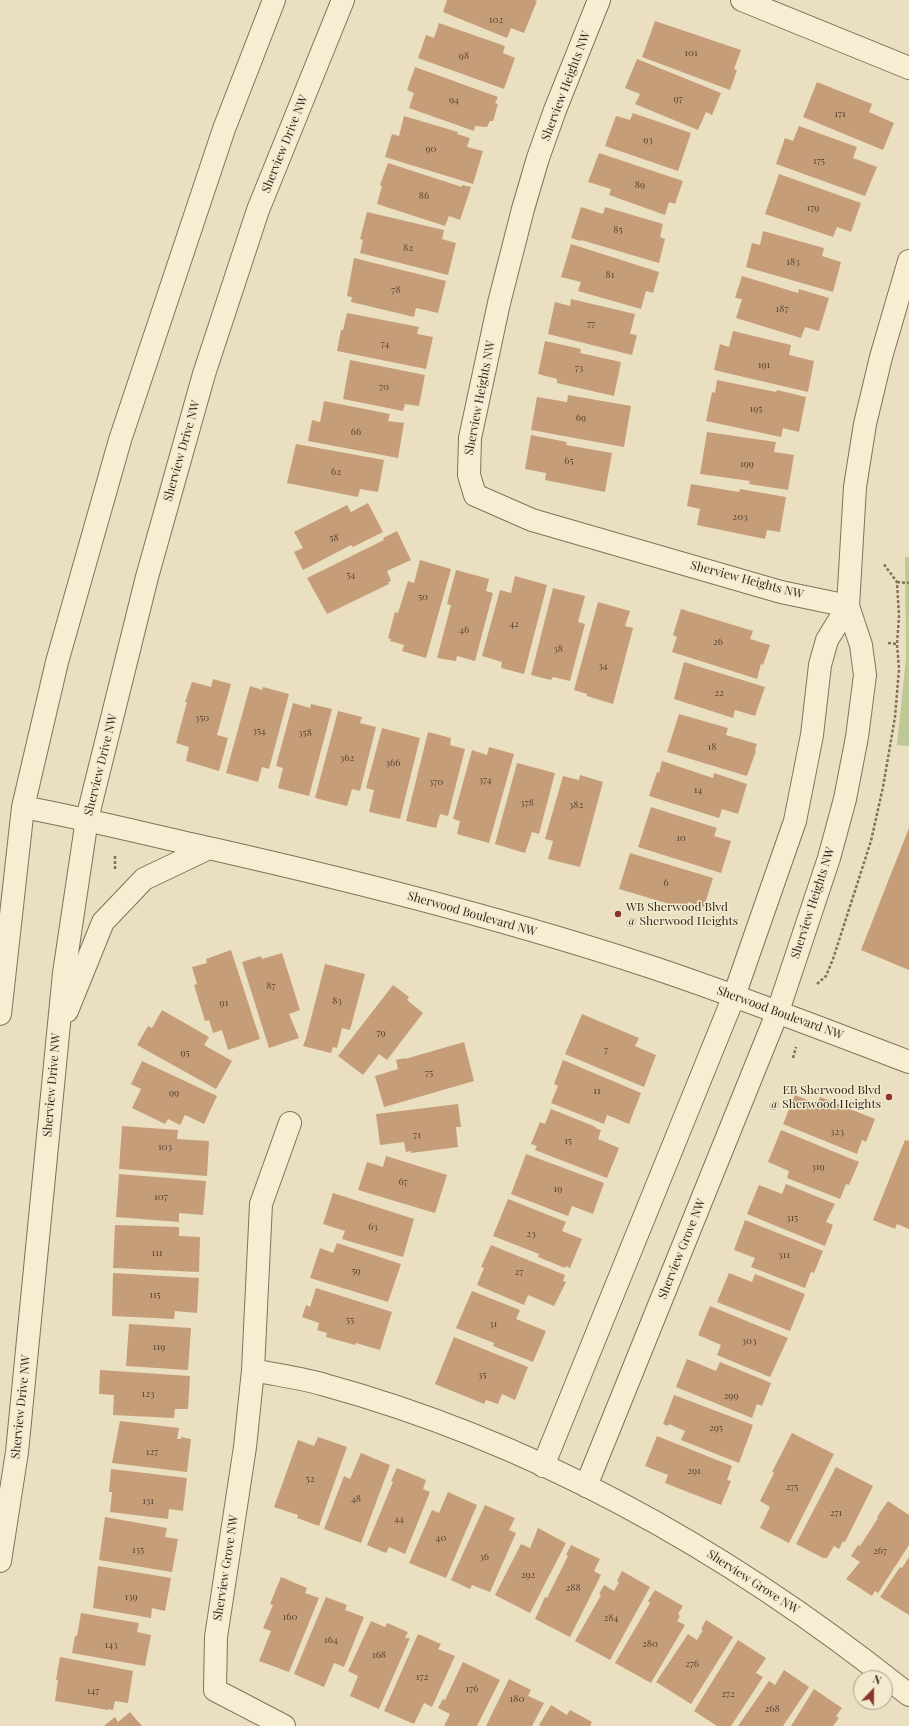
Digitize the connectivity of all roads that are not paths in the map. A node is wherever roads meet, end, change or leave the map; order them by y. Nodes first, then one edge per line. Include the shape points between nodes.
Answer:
1 (274, 0) edge
2 (343, 0) edge
3 (599, 0) edge
4 (742, 0) edge
5 (909, 68) edge
6 (909, 261) edge
7 (848, 606) junction
8 (23, 807) junction
9 (87, 819) junction
10 (209, 848) junction
11 (734, 996) junction
12 (778, 1011) junction
13 (0, 1014) edge
14 (57, 1035) junction
15 (909, 1062) edge
16 (290, 1123) dead end
17 (252, 1370) junction
18 (543, 1466) junction
19 (586, 1486) junction
20 (0, 1561) edge
21 (909, 1695) edge
22 (284, 1726) edge

1 - 8 street via 224,129 120,440 57,662
2 - 9 street, Sherview Drive NW via 258,210 204,374 146,578
3 - 7 street, Sherview Heights NW via 538,158 501,296 470,438 469,475 475,495 532,520 781,592
4 - 5 street
6 - 7 street, Sherview Heights NW via 881,357 865,424 855,488
7 - 11 street, Sherview Heights NW via 826,640 820,665 812,736 794,821
7 - 12 street, Sherview Heights NW via 861,645 865,675 857,737 845,799 829,858
8 - 9 street, Sherwood Boulevard NW
8 - 13 street
9 - 10 street, Sherwood Boulevard NW
9 - 14 street, Sherview Drive NW
10 - 11 street, Sherwood Boulevard NW via 444,905 574,943
10 - 14 street via 144,879 103,922
11 - 12 street, Sherwood Boulevard NW
11 - 18 street
12 - 15 street, Sherwood Boulevard NW
12 - 19 street, Sherview Grove NW
14 - 20 street, Sherview Drive NW via 17,1452
16 - 17 street, Sherview Grove NW via 261,1204
17 - 18 street, Sherview Grove NW via 324,1384 398,1408 471,1435
17 - 22 street, Sherview Grove NW via 245,1447 216,1637 215,1690
18 - 19 street, Sherview Grove NW
19 - 21 street, Sherview Grove NW via 729,1565 797,1610

